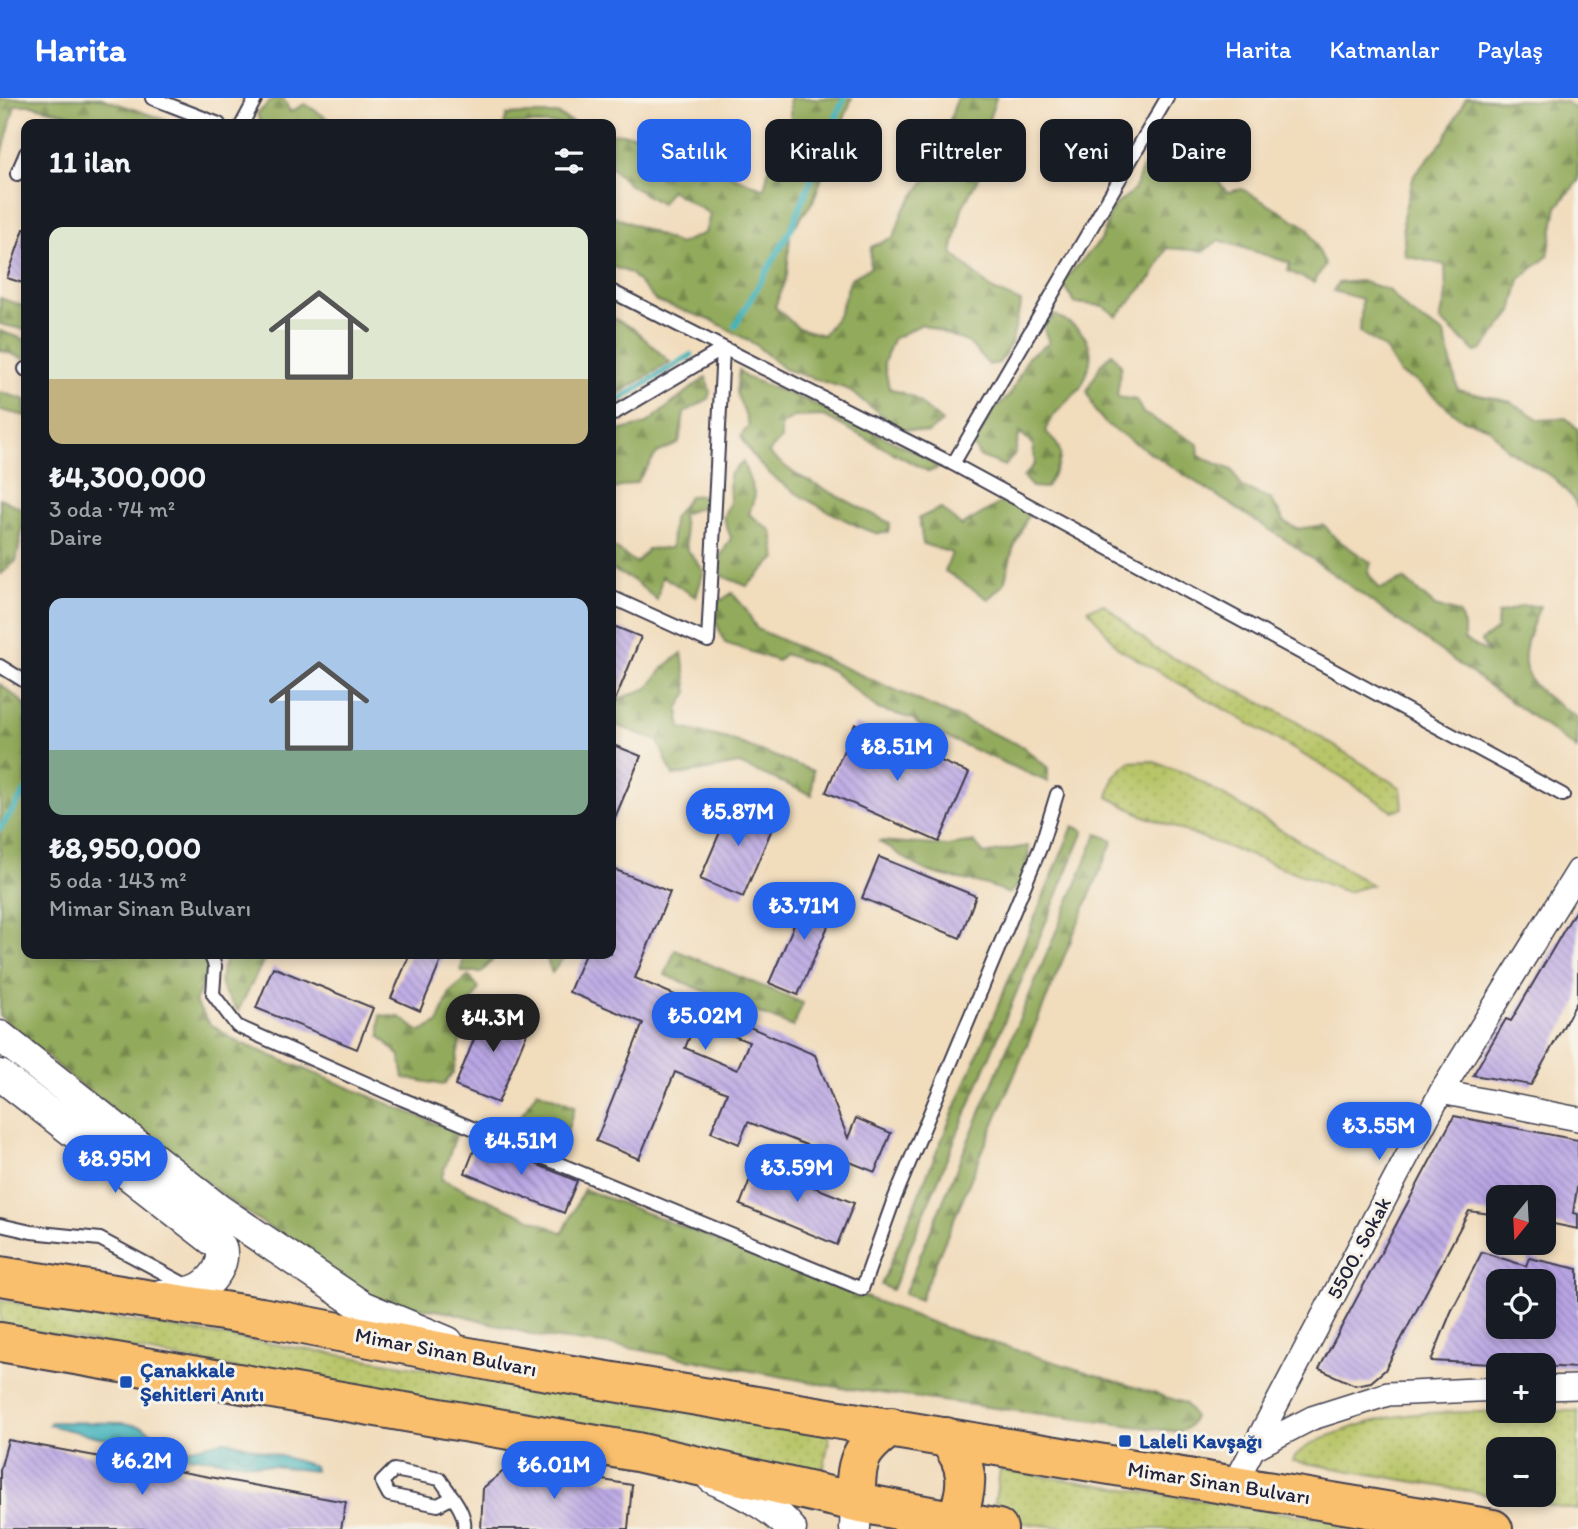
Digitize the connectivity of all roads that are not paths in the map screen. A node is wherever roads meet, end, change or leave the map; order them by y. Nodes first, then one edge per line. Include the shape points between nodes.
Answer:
1 (152, 98) edge
2 (256, 98) edge
3 (1167, 98) edge
4 (206, 119) edge
5 (245, 119) edge
6 (21, 165) edge
7 (17, 174) dead end
8 (616, 294) edge
9 (723, 349) junction
10 (616, 412) edge
11 (953, 464) junction
12 (616, 599) edge
13 (0, 666) edge
14 (21, 679) edge
15 (1057, 794) dead end
16 (1563, 795) dead end
17 (1578, 871) edge
18 (212, 959) edge
19 (0, 1036) edge
20 (0, 1074) edge
21 (1441, 1091) junction
22 (1578, 1119) edge
23 (0, 1225) edge
24 (9, 1276) edge
25 (196, 1290) junction
26 (138, 1298) junction
27 (261, 1317) junction
28 (0, 1342) edge
29 (500, 1363) junction
30 (1578, 1387) edge
31 (1556, 1388) edge
32 (1486, 1390) edge
33 (891, 1427) junction
34 (946, 1437) junction
35 (1256, 1447) junction
36 (677, 1461) junction
37 (1234, 1485) junction
38 (453, 1497) junction
39 (855, 1515) edge
40 (954, 1526) edge
41 (464, 1529) edge
42 (791, 1529) edge
43 (998, 1529) edge
44 (1493, 1529) edge

1 - 4 lane
2 - 5 lane
3 - 11 lane
6 - 7 lane
8 - 9 lane
9 - 10 lane
9 - 11 lane
9 - 12 lane via 708,641
11 - 16 lane
13 - 14 lane
15 - 18 lane via 1041,846 893,1202 862,1289 474,1130 237,1026 213,994
17 - 21 street, 5500. Sokak
19 - 29 street via 218,1209 362,1306
20 - 25 street via 221,1247 221,1267
21 - 22 street
21 - 35 street, 5500. Sokak
23 - 25 lane via 100,1239
24 - 26 highway, Mimar Sinan Bulvarı
25 - 26 street
25 - 27 lane
26 - 27 highway, Mimar Sinan Bulvarı
27 - 29 highway, Mimar Sinan Bulvarı
28 - 36 highway
29 - 33 highway, Mimar Sinan Bulvarı
30 - 31 street
32 - 35 street via 1388,1394 1312,1418
33 - 34 highway
33 - 39 highway via 859,1455
34 - 37 highway, Mimar Sinan Bulvarı
34 - 40 highway via 961,1453 966,1473 963,1504
35 - 37 street, 5500. Sokak
36 - 39 highway
36 - 42 street via 738,1491
37 - 44 highway, Mimar Sinan Bulvarı
38 - 38 lane via 440,1479 394,1471 382,1482 389,1495 438,1505
38 - 41 lane via 465,1521
39 - 40 highway
40 - 43 highway

